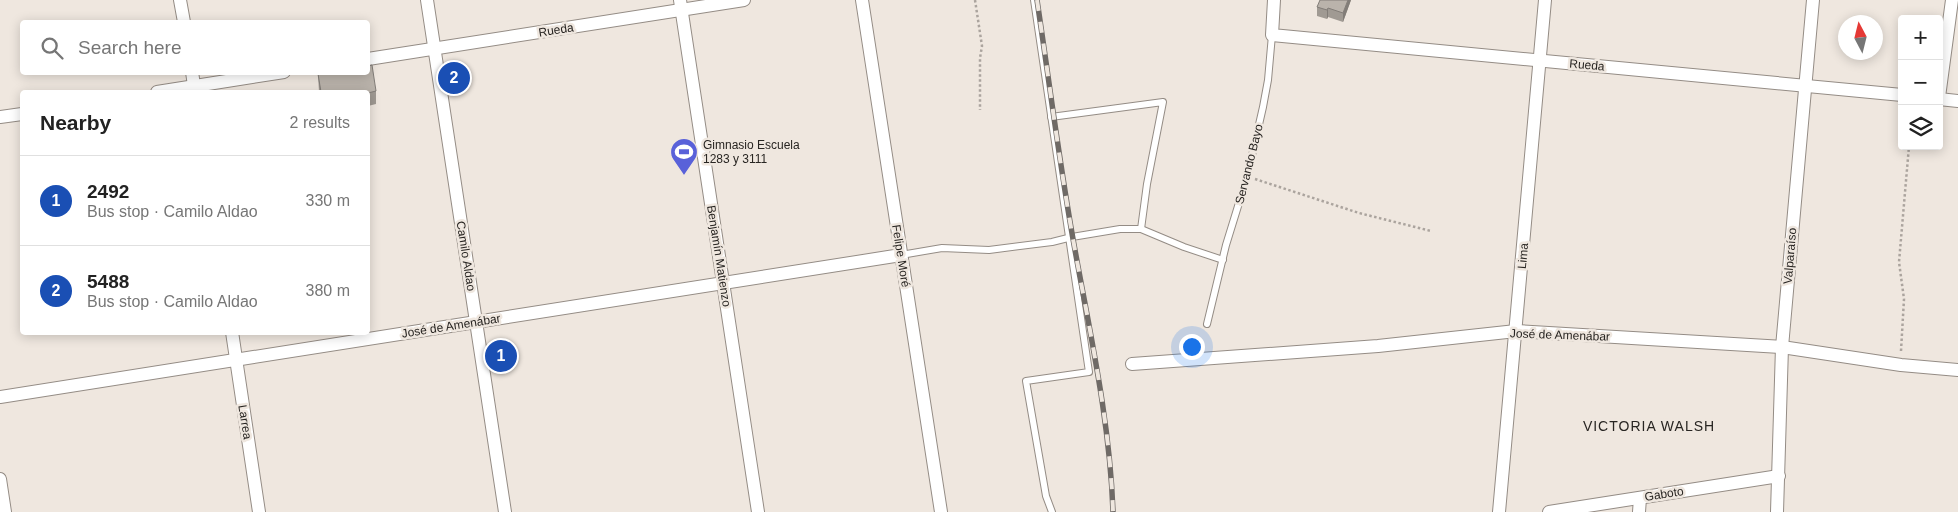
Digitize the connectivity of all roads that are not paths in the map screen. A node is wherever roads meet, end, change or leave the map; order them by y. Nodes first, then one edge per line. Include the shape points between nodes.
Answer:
1 (180, 0) edge
2 (428, 0) edge
3 (744, 0) edge
4 (862, 0) edge
5 (1034, 0) edge
6 (1274, 0) edge
7 (1545, 0) edge
8 (1813, 0) edge
9 (1952, 0) edge
10 (680, 5) edge
11 (184, 20) edge
12 (1272, 35) junction
13 (435, 49) junction
14 (370, 59) edge
15 (1540, 61) junction
16 (1943, 68) edge
17 (192, 75) edge
18 (269, 75) edge
19 (1805, 86) junction
20 (195, 90) edge
21 (1898, 95) edge
22 (1943, 99) edge
23 (1958, 101) edge
24 (20, 114) edge
25 (0, 117) edge
26 (1051, 117) junction
27 (1141, 229) junction
28 (1069, 238) junction
29 (901, 256) junction
30 (1223, 260) junction
31 (723, 284) junction
32 (476, 322) junction
33 (1207, 324) dead end
34 (1516, 331) junction
35 (232, 335) edge
36 (1782, 347) junction
37 (236, 360) junction
38 (1132, 364) dead end
39 (1958, 370) edge
40 (0, 397) edge
41 (1780, 476) junction
42 (0, 479) edge
43 (1640, 498) junction
44 (5, 512) edge
45 (259, 512) edge
46 (505, 512) edge
47 (758, 512) edge
48 (938, 512) edge
49 (1052, 512) edge
50 (1499, 512) edge
51 (1549, 512) edge
52 (1639, 512) edge
53 (1777, 512) edge

1 - 11 street
2 - 13 street, Camilo Aldao
3 - 10 street, Rueda
4 - 29 street, Felipe Moré
5 - 26 lane
6 - 12 street, Servando Bayo
7 - 15 street, Lima
8 - 19 street, Valparaíso
9 - 16 street
10 - 13 street, Rueda
10 - 31 street, Benjamín Matienzo
12 - 15 street, Rueda
12 - 30 lane, Servando Bayo via 1266,89 1247,177
13 - 14 street, Rueda
13 - 32 street, Camilo Aldao
15 - 19 street, Rueda
15 - 34 street, Lima
17 - 20 street
18 - 20 street
19 - 21 street, Rueda
19 - 36 street, Valparaíso
22 - 23 street
24 - 25 street
26 - 27 lane via 1163,102
26 - 28 lane
27 - 28 lane via 1120,229
27 - 30 lane
28 - 29 lane via 988,250 942,248
28 - 49 lane via 1089,372 1026,381 1046,496
29 - 31 street, José de Amenábar
29 - 48 street, Felipe Moré
30 - 33 lane, Servando Bayo
31 - 32 street, José de Amenábar
31 - 47 street, Benjamín Matienzo
32 - 37 street, José de Amenábar
32 - 46 street, Camilo Aldao
34 - 36 street, José de Amenábar
34 - 38 street, José de Amenábar via 1378,346
34 - 50 street, Lima
35 - 37 street, Larrea
36 - 39 street, José de Amenábar
36 - 41 street, Valparaíso
37 - 40 street, José de Amenábar
37 - 45 street, Larrea
41 - 43 street, Gaboto
41 - 53 street, Valparaíso
42 - 44 street
43 - 51 street, Gaboto
43 - 52 street

